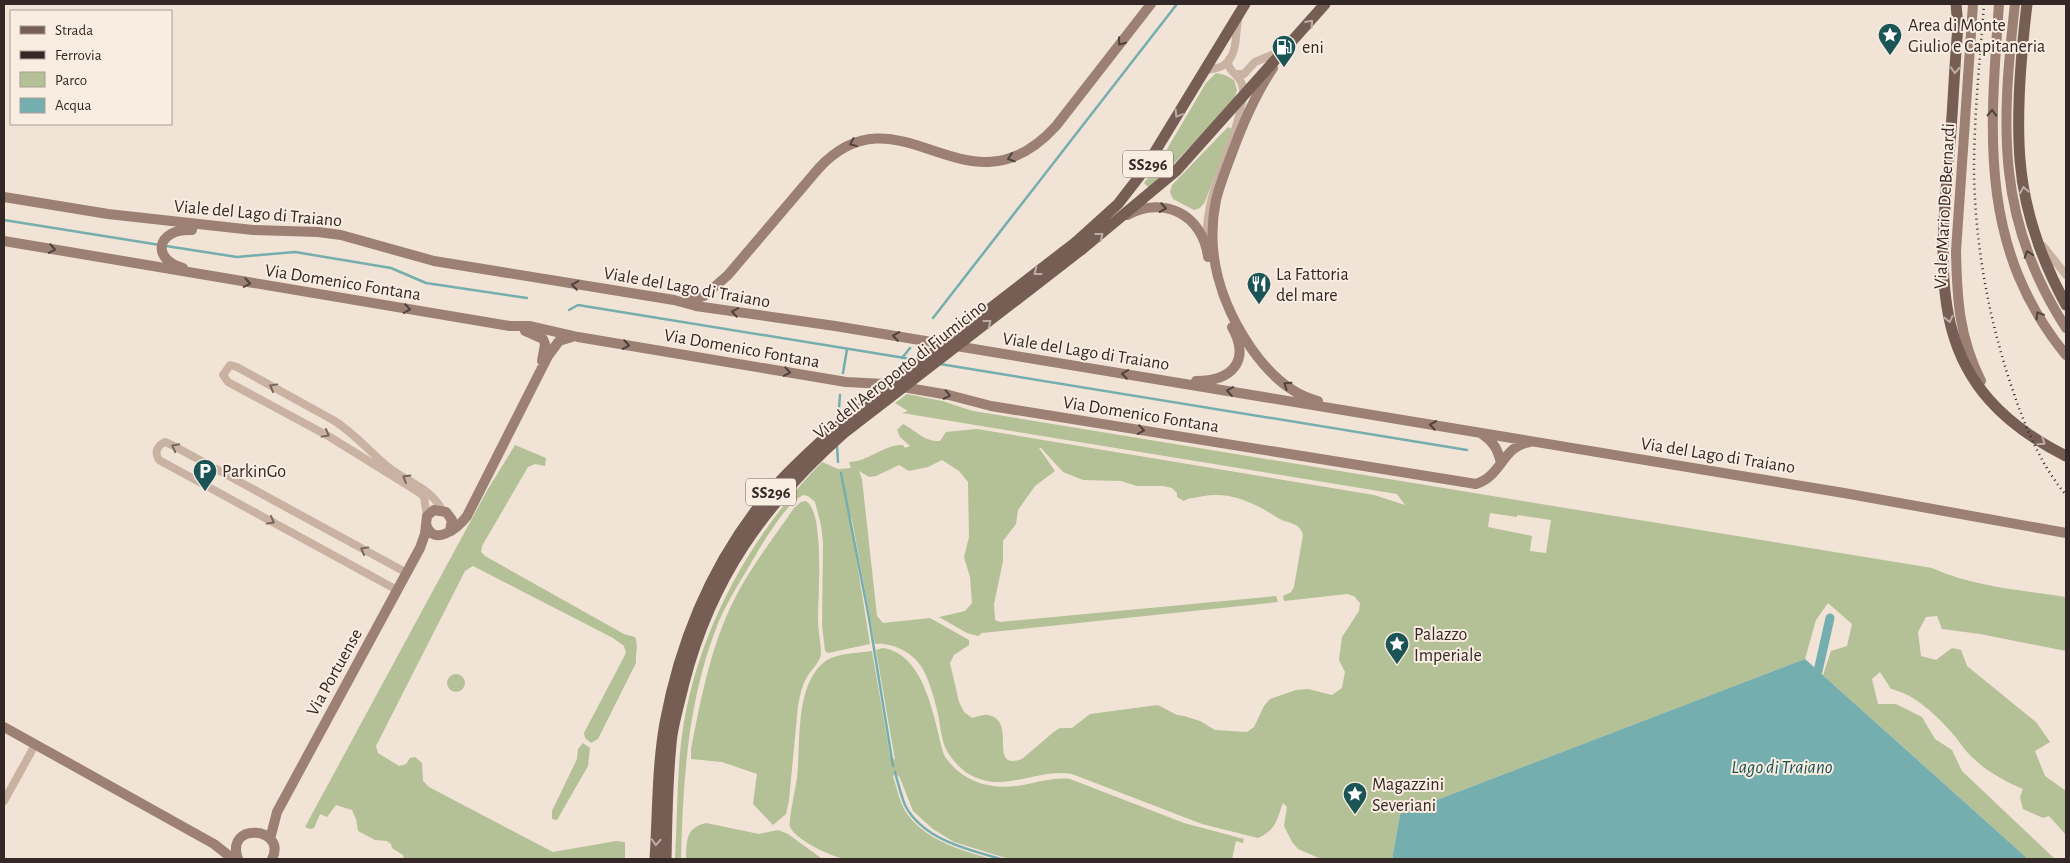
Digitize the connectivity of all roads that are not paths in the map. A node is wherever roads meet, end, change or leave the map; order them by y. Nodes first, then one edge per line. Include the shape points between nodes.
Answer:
1 (1151, 4) edge
2 (1326, 4) edge
3 (1956, 4) edge
4 (1973, 4) edge
5 (1999, 4) edge
6 (2015, 4) edge
7 (2028, 4) edge
8 (1243, 7) edge
9 (1293, 42) junction
10 (1230, 59) junction
11 (1202, 74) junction
12 (1237, 74) junction
13 (1241, 100) junction
14 (4, 197) edge
15 (1118, 222) junction
16 (253, 230) junction
17 (2037, 237) junction
18 (4, 241) edge
19 (1079, 246) junction
20 (1208, 248) junction
21 (2066, 275) edge
22 (216, 277) junction
23 (674, 300) junction
24 (2066, 305) edge
25 (510, 326) junction
26 (2066, 328) edge
27 (578, 337) junction
28 (2066, 355) edge
29 (1262, 361) junction
30 (1236, 367) junction
31 (540, 373) junction
32 (1174, 382) junction
33 (1348, 410) junction
34 (1364, 413) joint
35 (2018, 426) junction
36 (1481, 433) junction
37 (1534, 442) junction
38 (2066, 456) edge
39 (1501, 463) junction
40 (471, 505) junction
41 (446, 512) junction
42 (427, 520) junction
43 (450, 530) junction
44 (2066, 534) edge
45 (434, 535) junction
46 (420, 548) junction
47 (407, 574) junction
48 (397, 590) junction
49 (4, 727) edge
50 (36, 745) junction
51 (4, 801) edge
52 (277, 812) junction
53 (255, 832) junction
54 (270, 839) junction
55 (214, 844) junction
56 (237, 844) junction
57 (233, 859) edge
58 (238, 859) edge
59 (272, 859) edge
60 (655, 859) edge
61 (666, 859) edge

1 -> 23 street via 1056,126 1026,152 1005,161 982,163 893,139 855,142 824,163 717,286 698,298
9 -> 2 main road, Via dell'Aeroporto di Fiumicino
3 -> 35 main road via 1958,27 1943,250 1946,308 1967,370 1994,406
4 - 35 street, Viale Mario De Bernardi via 1956,292 1960,322 1973,365 1998,406
28 -> 5 street via 2031,301 2013,261 1998,208 1993,162 1993,93
26 -> 6 street via 2028,257 2015,210 2007,162 2007,96
17 -> 7 main road via 2028,212 2020,161 2019,107
8 - 10 street
8 - 11 main road, Via dell'Aeroporto di Fiumicino
9 - 12 street via 1280,52 1255,62 1244,74
9 - 13 main road, Via dell'Aeroporto di Fiumicino
9 - 29 street via 1264,81 1244,119 1219,189 1213,216 1214,258 1222,294 1241,332
10 - 11 street
10 - 12 street via 1229,68
11 -> 19 main road, Via dell'Aeroporto di Fiumicino / SS296 via 1130,189
12 - 13 street via 1243,85
13 - 15 main road, Via dell'Aeroporto di Fiumicino / SS296 via 1176,171
13 - 20 street via 1238,119 1209,206 1206,223
14 - 16 street, Viale del Lago di Traiano via 108,214
19 -> 15 main road, Via dell'Aeroporto di Fiumicino / SS296
15 -> 20 street via 1147,207 1174,210 1198,228
16 - 22 street via 180,229 164,238 164,258 178,267
23 -> 16 street, Viale del Lago di Traiano via 434,261 341,235
17 - 21 street
17 - 24 main road via 2049,272
18 -> 22 street, Via Domenico Fontana
19 -> 60 main road, Via dell'Aeroporto di Fiumicino / SS296, bridge via 838,426 802,459 746,524 709,586 682,658 665,724
61 -> 19 main road, Via dell'Aeroporto di Fiumicino / SS296, bridge via 672,734 690,658 701,627 734,559 759,522 810,464 844,433
20 - 30 street via 1218,297 1236,336 1239,353
22 -> 25 street, Via Domenico Fontana
32 -> 23 street, Viale del Lago di Traiano
25 - 27 street, Via Domenico Fontana via 530,326
25 - 31 street via 543,339
27 - 31 street via 559,341
27 -> 39 street, Via Domenico Fontana via 846,382 885,384 991,406 1476,484 1492,475
29 - 30 street via 1249,360
33 -> 29 street via 1300,394
30 - 32 street via 1216,379
31 - 40 street
33 -> 32 street, Viale del Lago di Traiano
33 - 34 street, Viale del Lago di Traiano
36 -> 34 street, Via del Lago di Traiano
35 -> 38 main road, Viale Mario De Bernardi
36 - 37 street, Via del Lago di Traiano
36 - 39 street via 1494,444
37 - 39 street via 1515,447
37 - 44 street, Via del Lago di Traiano via 1844,493
40 - 41 street via 458,513
40 - 43 street via 461,524
41 - 42 street via 434,510
41 -> 42 street via 434,496 388,467 334,420 237,367 230,365 225,370 223,375 228,382 330,437 420,493 424,498
41 - 43 street via 452,520
42 - 45 street via 427,529
42 - 46 street, Via Portuense
43 - 45 street via 442,536
45 - 46 street, Via Portuense
46 - 47 street, Via Portuense
47 - 48 street, Via Portuense
47 -> 48 street via 172,445 165,442 156,449 159,460
48 - 52 street, Via Portuense
49 - 50 street
50 - 51 street
50 - 55 street
52 - 53 street, Via Portuense
52 - 54 street, Via Portuense
53 - 54 street via 261,832
53 - 56 street, Via Portuense via 244,835
54 - 59 street via 274,848
55 - 56 street via 227,847
55 - 57 street
56 - 58 street

